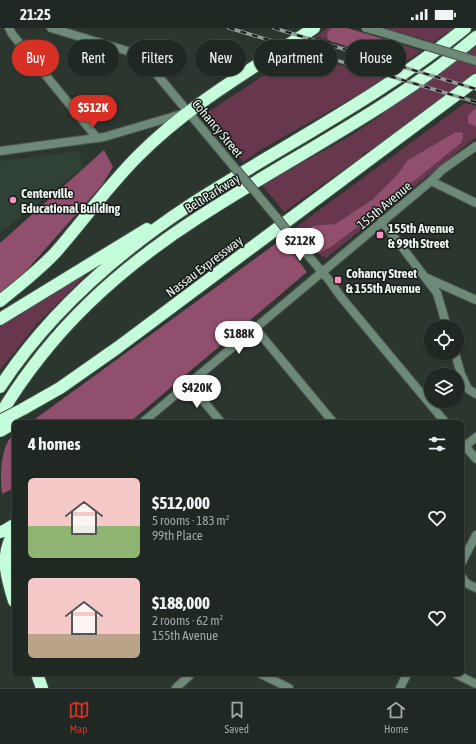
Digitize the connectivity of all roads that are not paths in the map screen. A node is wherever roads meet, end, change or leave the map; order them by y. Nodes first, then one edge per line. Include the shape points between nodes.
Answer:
1 (9, 28) edge
2 (51, 28) edge
3 (314, 28) edge
4 (366, 28) edge
5 (465, 28) edge
6 (476, 37) edge
7 (476, 61) edge
8 (476, 81) edge
9 (188, 111) junction
10 (98, 138) junction
11 (476, 146) edge
12 (0, 151) edge
13 (431, 182) junction
14 (194, 203) junction
15 (476, 204) edge
16 (382, 221) junction
17 (322, 272) junction
18 (427, 278) junction
19 (115, 280) junction
20 (0, 300) edge
21 (476, 300) edge
22 (0, 319) edge
23 (445, 320) edge
24 (255, 328) junction
25 (457, 360) edge
26 (189, 384) junction
27 (0, 387) edge
28 (60, 388) junction
29 (476, 394) edge
30 (0, 415) edge
31 (18, 420) edge
32 (145, 420) edge
33 (219, 420) edge
34 (331, 420) edge
35 (443, 420) edge
36 (0, 421) edge
37 (12, 424) edge
38 (0, 432) edge
39 (476, 437) edge
40 (464, 445) edge
41 (464, 447) edge
42 (476, 459) edge
43 (12, 526) edge
44 (0, 532) edge
45 (12, 535) edge
46 (476, 535) edge
47 (464, 558) edge
48 (0, 565) edge
49 (464, 580) edge
50 (9, 585) junction
51 (476, 588) edge
52 (12, 595) edge
53 (37, 676) edge
54 (38, 676) edge
55 (189, 676) edge
56 (265, 676) edge
57 (406, 676) edge
58 (460, 676) edge
59 (476, 684) edge
60 (39, 688) edge
61 (42, 688) edge
62 (176, 688) edge
63 (289, 688) edge
64 (400, 688) edge

1 - 10 street
2 - 9 street, Cohancy Street via 139,55 147,61
3 - 9 highway
4 - 7 street, bridge
5 - 14 highway, Belt Parkway via 387,84
6 - 19 highway, Belt Parkway via 390,100 194,220
8 - 28 highway, Nassau Expressway via 118,348
9 - 10 street via 125,132
9 - 17 street, Cohancy Street, bridge
9 - 20 highway via 137,156 45,262
10 - 12 street
11 - 13 street, 155th Avenue via 442,170
13 - 15 street
13 - 16 street, 155th Avenue
14 - 22 highway via 134,235
14 - 27 highway, Belt Parkway via 124,253 71,300 33,342
16 - 17 street, 155th Avenue
16 - 18 street
17 - 24 street, 155th Avenue
17 - 35 street, Cohancy Street
18 - 21 street
18 - 23 street via 437,293
19 - 30 highway, Belt Parkway via 77,314 51,342
19 - 38 highway via 37,372
24 - 26 street, 155th Avenue
24 - 34 street
25 - 29 street via 468,389
26 - 32 street, 155th Avenue
26 - 33 street
28 - 31 highway
28 - 36 highway, Nassau Expressway, bridge
37 - 38 highway, bridge
39 - 40 street
41 - 42 street
43 - 44 highway
45 - 50 highway via 4,552
46 - 47 street
48 - 50 highway
49 - 51 street
50 - 52 highway
53 - 60 highway
54 - 61 highway
55 - 62 street
56 - 63 street
57 - 64 street
58 - 59 street

